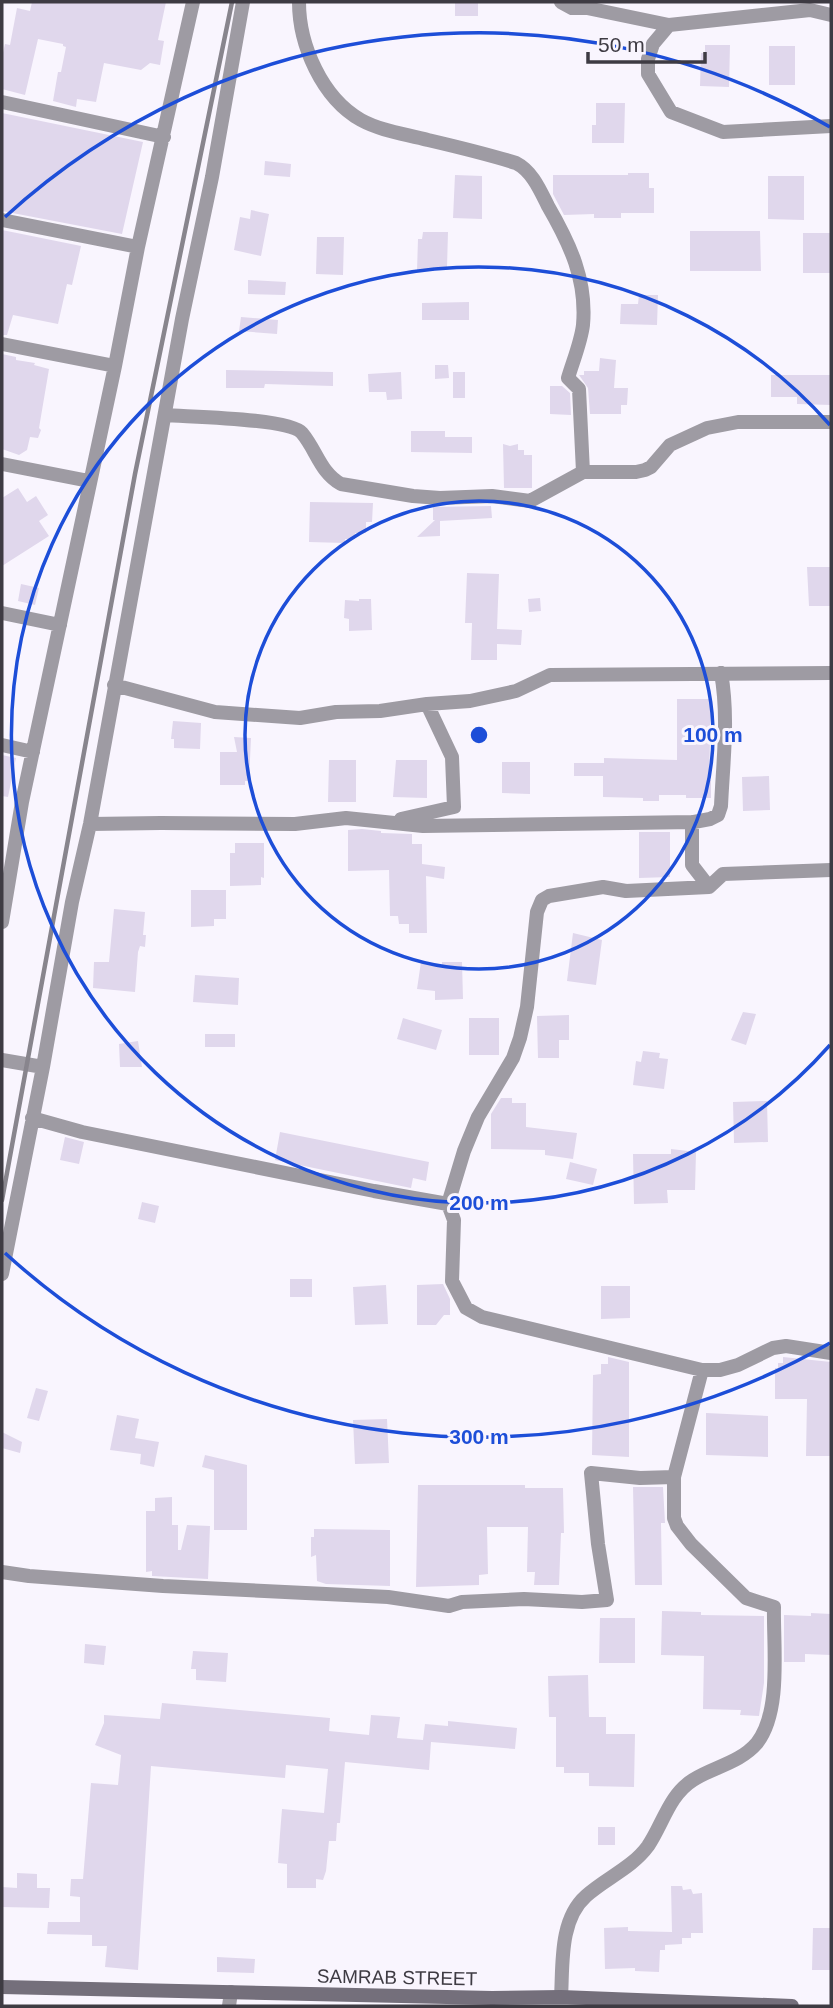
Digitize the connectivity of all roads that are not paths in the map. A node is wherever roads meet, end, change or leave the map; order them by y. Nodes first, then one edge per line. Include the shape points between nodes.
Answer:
1 (192, 2) edge
2 (243, 2) edge
3 (299, 2) edge
4 (561, 2) edge
5 (831, 15) edge
6 (669, 25) junction
7 (2, 102) edge
8 (831, 126) edge
9 (164, 137) junction
10 (2, 220) edge
11 (138, 247) junction
12 (2, 344) edge
13 (115, 366) junction
14 (165, 415) junction
15 (831, 422) edge
16 (2, 464) edge
17 (583, 472) junction
18 (89, 481) junction
19 (2, 613) edge
20 (60, 625) junction
21 (721, 673) junction
22 (831, 674) edge
23 (114, 685) junction
24 (427, 704) junction
25 (2, 744) edge
26 (33, 752) junction
27 (386, 822) junction
28 (692, 822) junction
29 (90, 824) junction
30 (7, 868) edge
31 (831, 870) edge
32 (709, 887) junction
33 (2, 922) edge
34 (2, 1060) edge
35 (43, 1067) junction
36 (32, 1118) junction
37 (448, 1204) junction
38 (2, 1274) edge
39 (831, 1353) edge
40 (702, 1370) junction
41 (674, 1477) junction
42 (2, 1572) edge
43 (2, 1987) edge
44 (561, 1997) junction
45 (230, 1999) edge
46 (496, 2002) edge
47 (792, 2006) edge

1 - 9 street
2 - 14 street
3 - 17 street via 310,58 352,114 376,126 516,163 530,174 576,261 583,326 569,378 579,389
4 - 6 street via 572,8
5 - 6 street via 810,10
6 - 8 street via 653,44 648,74 671,112 723,132
7 - 9 street
9 - 11 street
10 - 11 street
11 - 13 street
12 - 13 street
13 - 18 street
14 - 17 street via 292,426 302,432 330,478 341,484 413,496 530,501
14 - 23 street
15 - 17 street via 717,426 670,445 645,470
16 - 18 street
18 - 20 street
19 - 20 street
20 - 26 street
21 - 22 street
21 - 24 street via 550,675 516,691
21 - 28 street via 725,744 721,806 718,815
23 - 24 street via 215,712 273,717
23 - 29 street
24 - 27 street via 452,757 454,807
25 - 26 street
26 - 30 street
27 - 28 street via 423,826
27 - 29 street via 346,818 295,824
28 - 32 street via 692,865
29 - 35 street
30 - 33 street
31 - 32 street via 723,874
32 - 37 street via 626,891 603,887 542,900 520,1038 478,1117
34 - 35 street
35 - 36 street
36 - 37 street via 110,1138
36 - 38 street
37 - 40 street via 454,1220 452,1281 466,1308 482,1317
39 - 40 street via 786,1346 729,1367
40 - 41 street
41 - 42 street via 591,1473 607,1600 524,1598 449,1606 380,1597
41 - 44 street via 677,1526 746,1598 774,1607 772,1699 757,1742 738,1758 693,1780 676,1796 637,1858 576,1908 564,1945
43 - 45 street, SAMRAB STREET
44 - 46 street, SAMRAB STREET
44 - 47 street, SAMRAB STREET
45 - 46 street, SAMRAB STREET

